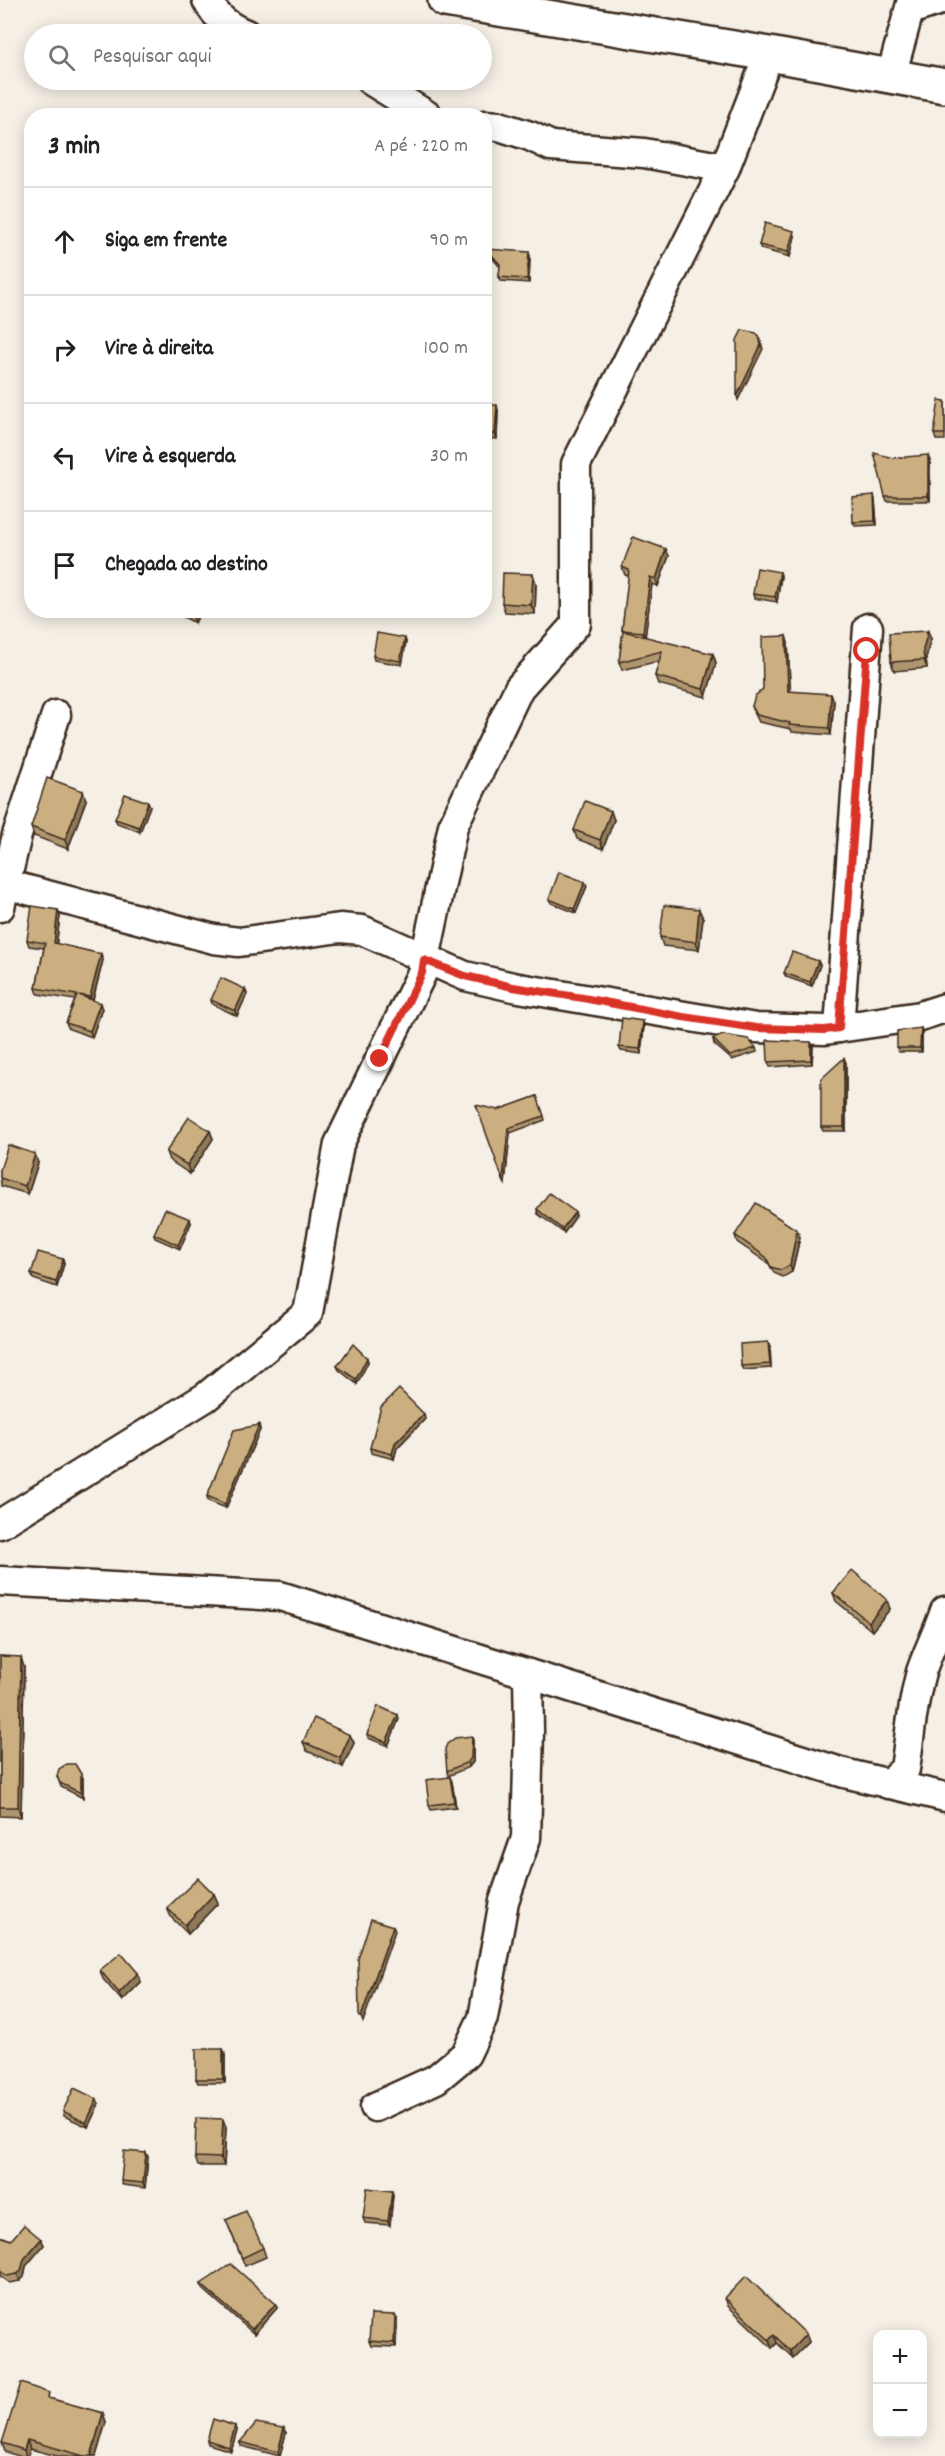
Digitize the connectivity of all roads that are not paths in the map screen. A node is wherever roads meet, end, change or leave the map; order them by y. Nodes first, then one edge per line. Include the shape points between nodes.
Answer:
1 (207, 0) edge
2 (445, 0) edge
3 (941, 0) edge
4 (911, 5) edge
5 (227, 24) edge
6 (769, 54) junction
7 (891, 76) junction
8 (945, 86) edge
9 (386, 90) edge
10 (415, 108) edge
11 (492, 126) edge
12 (725, 168) junction
13 (868, 628) dead end
14 (56, 715) dead end
15 (3, 896) edge
16 (424, 960) junction
17 (945, 1008) edge
18 (839, 1028) junction
19 (0, 1524) edge
20 (0, 1581) edge
21 (945, 1611) edge
22 (528, 1674) junction
23 (888, 1784) junction
24 (945, 1797) edge
25 (375, 2107) dead end

1 - 5 street
2 - 6 highway
3 - 4 street
4 - 7 street
6 - 7 highway
6 - 12 street
7 - 8 highway
9 - 10 street
11 - 12 street via 551,146 644,153
12 - 16 street via 576,464 576,624 519,688 453,826
13 - 18 street
14 - 15 street via 17,835
15 - 16 street via 239,942 340,928 362,930
16 - 18 street via 465,976 513,987 683,1017 756,1028
16 - 19 street via 422,973 339,1144 308,1313 206,1397
17 - 18 street via 920,1016
20 - 22 street via 280,1596
21 - 23 street via 916,1691 905,1769
22 - 23 street
22 - 25 street via 525,1838 504,1900 483,2018 466,2054 436,2079
23 - 24 street

